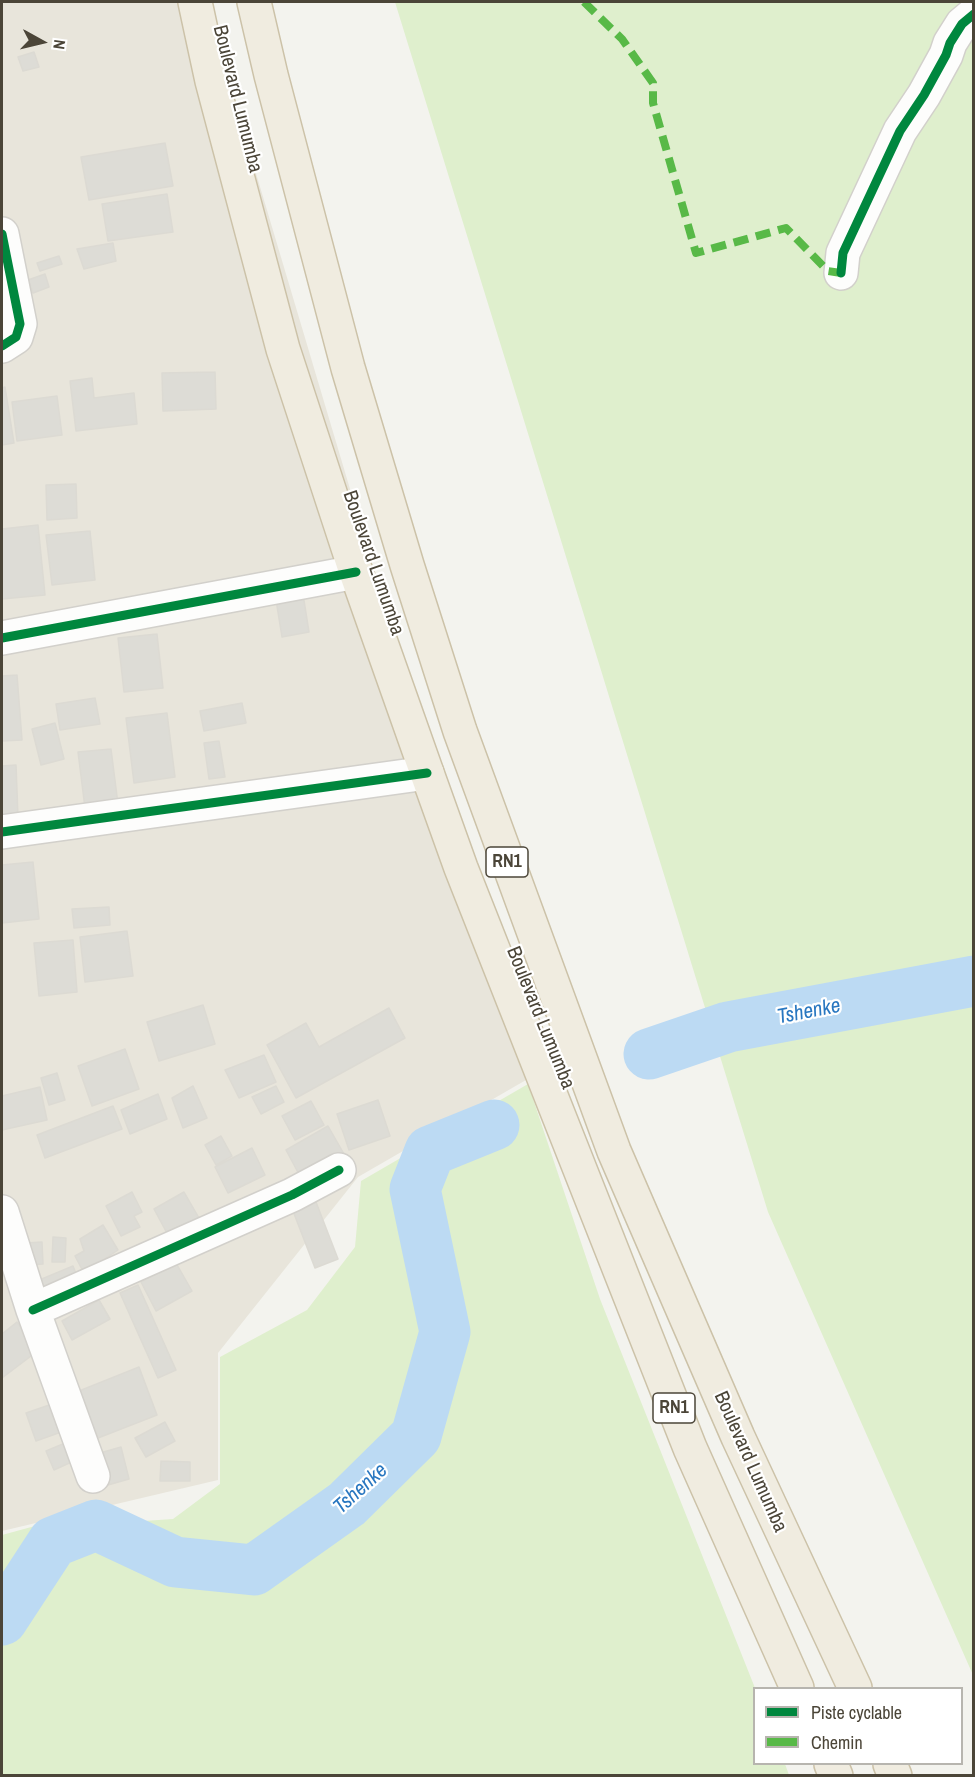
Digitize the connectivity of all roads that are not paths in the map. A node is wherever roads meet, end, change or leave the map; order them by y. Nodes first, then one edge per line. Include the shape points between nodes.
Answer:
1 (195, 2) edge
2 (254, 2) edge
3 (974, 14) edge
4 (2, 234) edge
5 (841, 273) dead end
6 (2, 346) edge
7 (356, 572) junction
8 (2, 638) edge
9 (427, 773) junction
10 (2, 832) edge
11 (339, 1170) dead end
12 (2, 1212) edge
13 (33, 1310) junction
14 (93, 1476) dead end
15 (796, 1687) edge
16 (854, 1687) edge

1 - 7 highway, Boulevard Lumumba / RN1 via 283,349
2 - 16 highway, Boulevard Lumumba / RN1 via 348,368 460,731 614,1151 738,1437
3 - 5 street via 962,24 900,131 843,253
4 - 6 street via 20,324 16,337
7 - 8 street
7 - 9 highway, Boulevard Lumumba / RN1
9 - 10 street
9 - 15 highway, Boulevard Lumumba / RN1 via 690,1448
11 - 13 street via 292,1195
12 - 13 street
13 - 14 street

